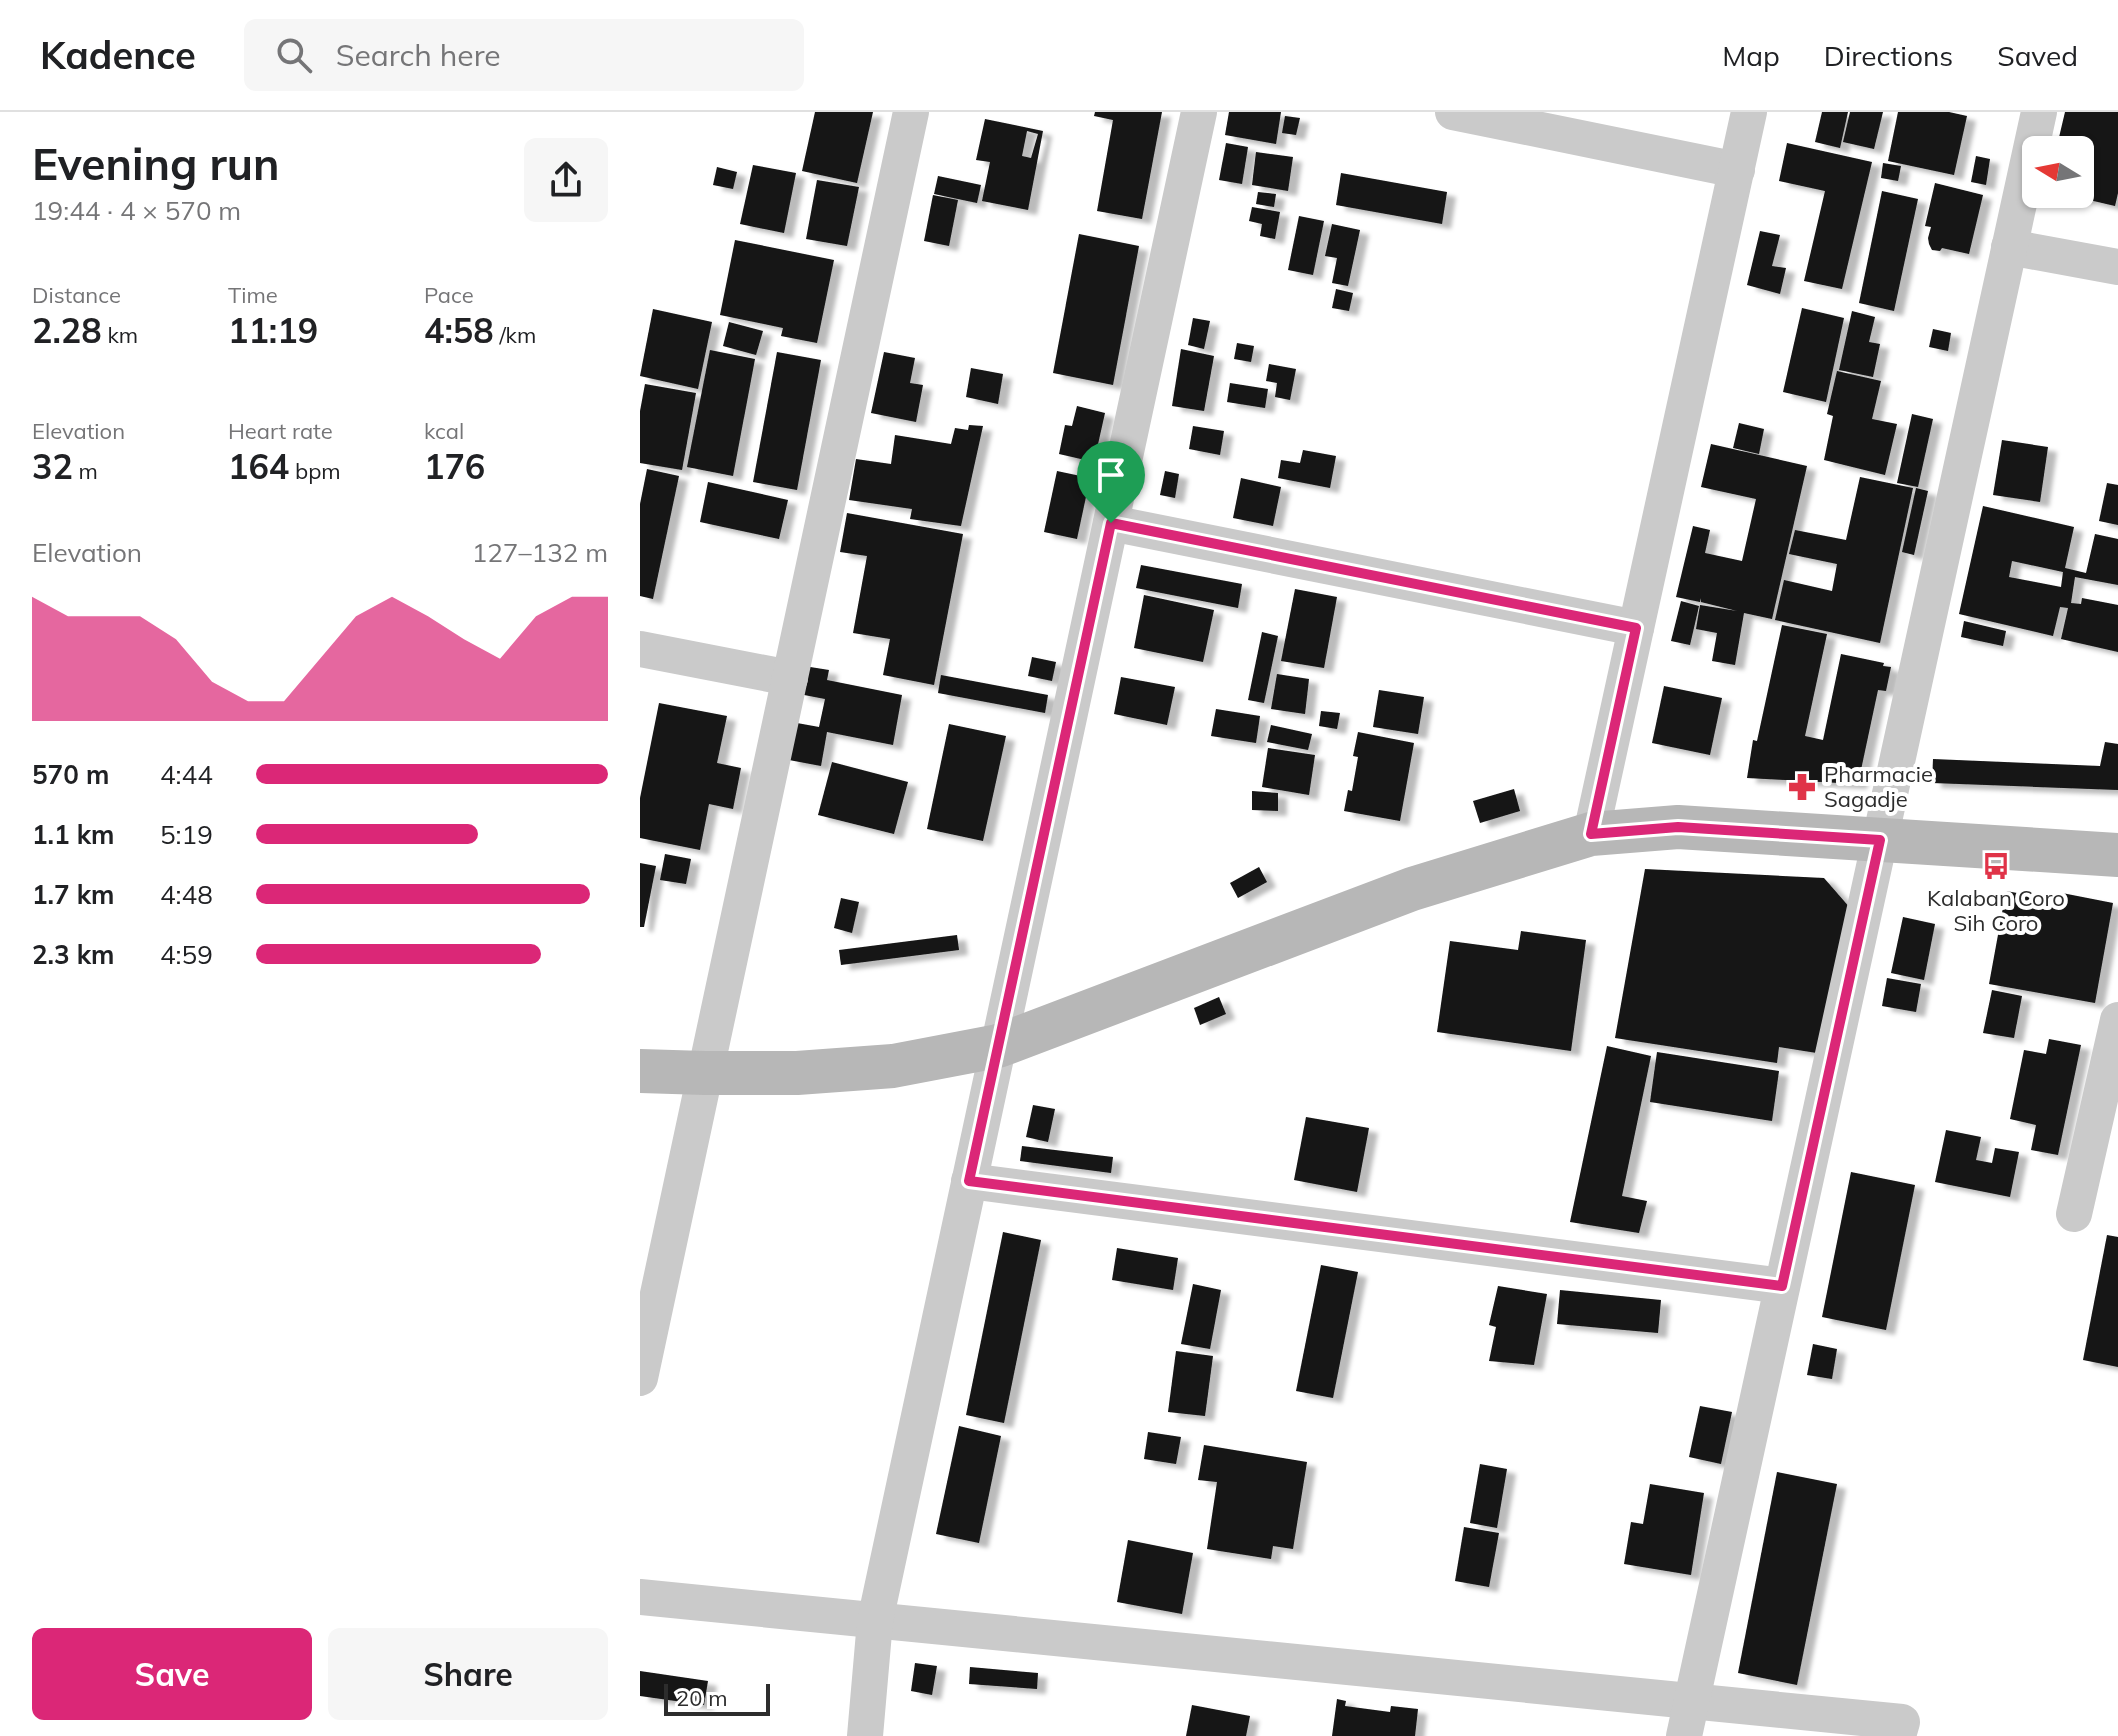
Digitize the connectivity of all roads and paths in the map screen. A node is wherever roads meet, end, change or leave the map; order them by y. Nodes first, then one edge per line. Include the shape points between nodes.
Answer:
1 (911, 112) edge
2 (1199, 112) edge
3 (1453, 112) edge
4 (1749, 112) edge
5 (2039, 112) edge
6 (1737, 170) junction
7 (2009, 247) junction
8 (2118, 267) edge
9 (1111, 523) junction
10 (1636, 628) junction
11 (640, 649) edge
12 (790, 678) junction
13 (1591, 834) junction
14 (1880, 840) junction
15 (2118, 855) edge
16 (2118, 1020) edge
17 (998, 1046) junction
18 (640, 1071) edge
19 (705, 1073) junction
20 (969, 1181) junction
21 (2074, 1214) dead end
22 (1782, 1286) junction
23 (640, 1378) edge
24 (640, 1597) edge
25 (875, 1621) junction
26 (1691, 1701) junction
27 (865, 1736) edge
28 (1684, 1736) edge
29 (1898, 1736) edge

1 - 12 street
2 - 9 street
3 - 6 street
4 - 6 street
5 - 7 street
6 - 10 street
7 - 8 street
7 - 14 street
9 - 10 street
9 - 17 street
10 - 13 street
11 - 12 street
12 - 19 street
13 - 14 main road via 1678,827
13 - 17 main road via 1412,889
14 - 15 main road
14 - 22 street
16 - 21 street
17 - 19 main road via 893,1066
17 - 20 street
18 - 19 main road
19 - 23 street
20 - 22 street
20 - 25 street
22 - 26 street
24 - 25 street
25 - 26 street
25 - 27 street
26 - 28 street
26 - 29 street via 1902,1722

